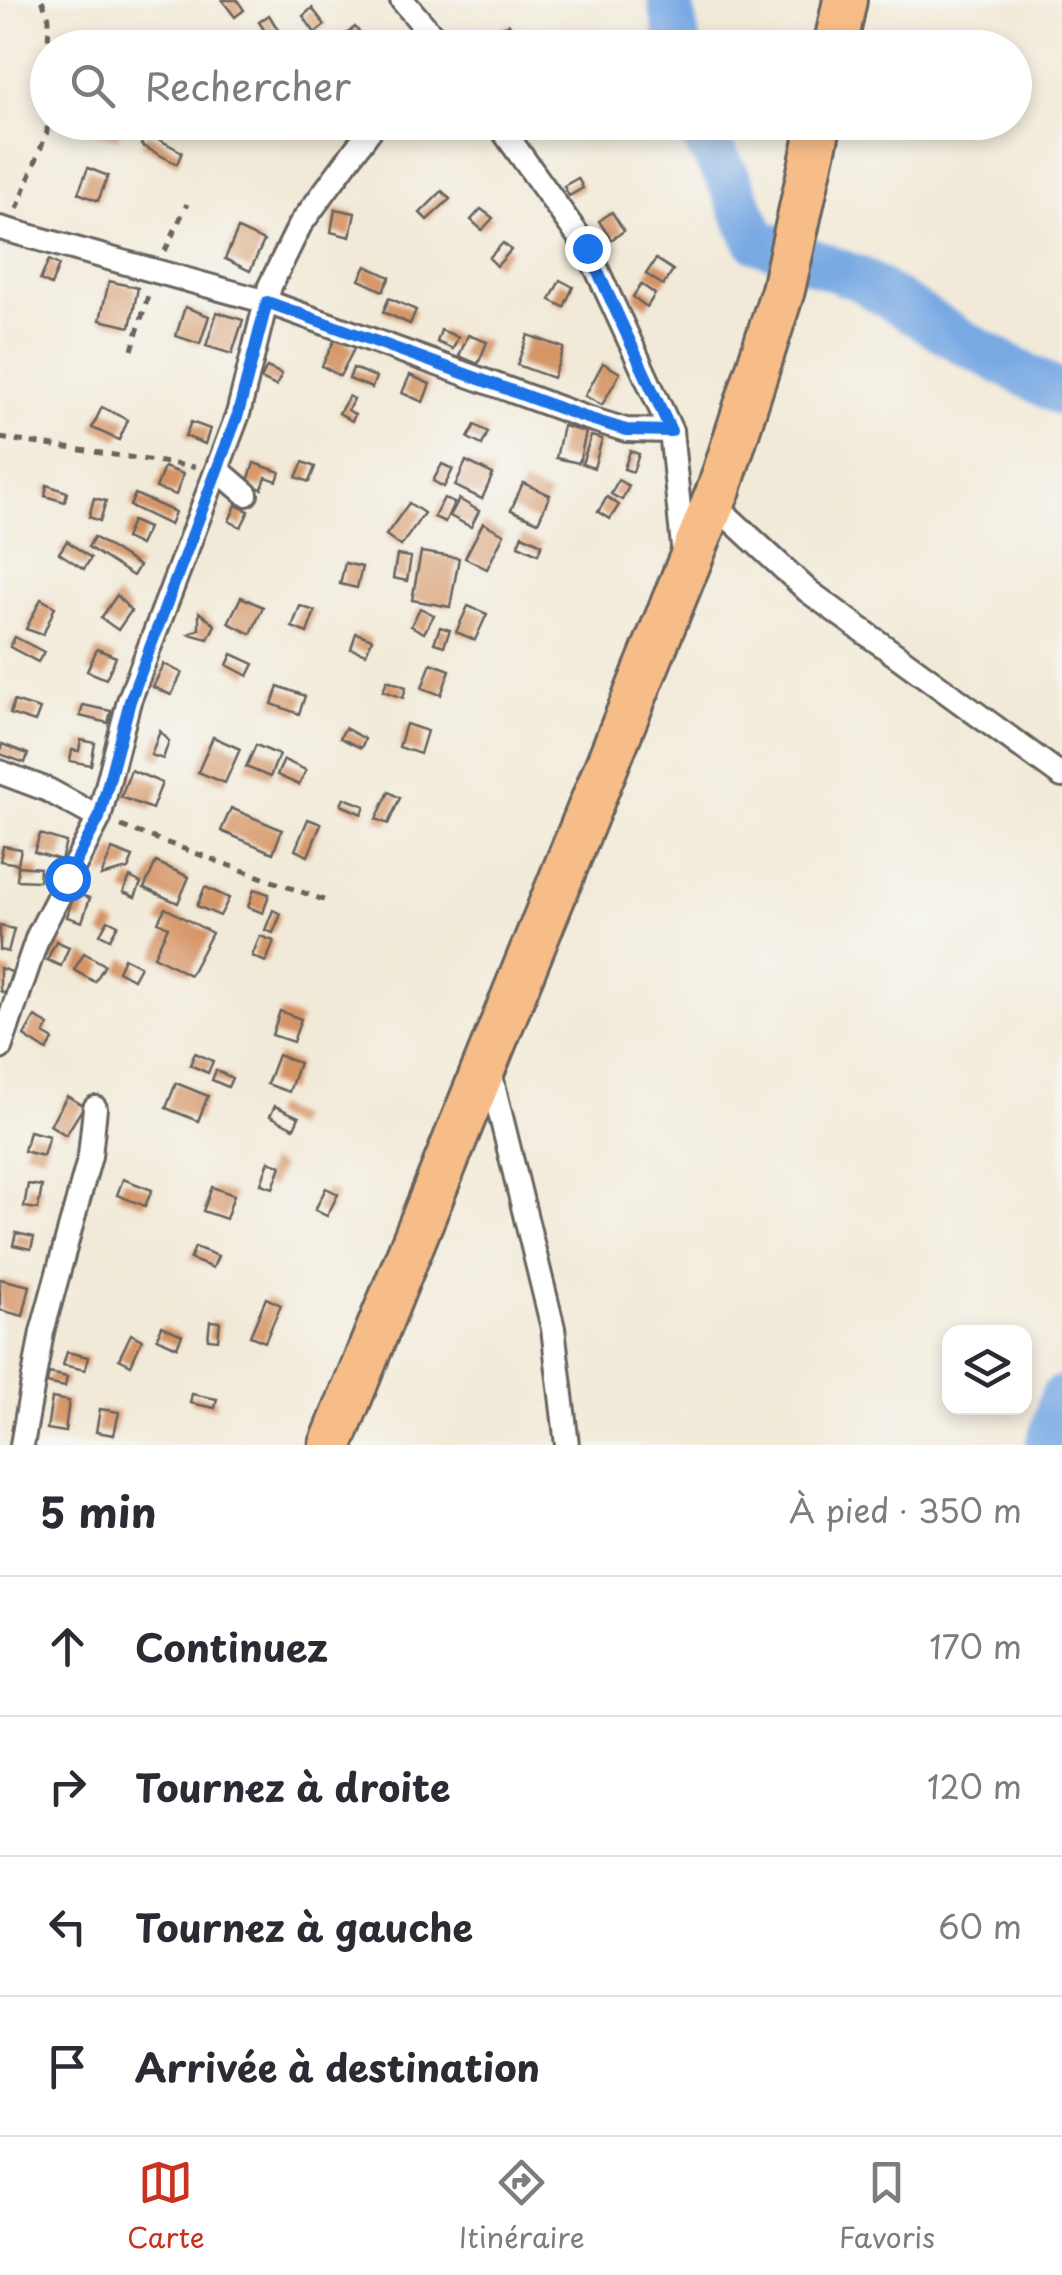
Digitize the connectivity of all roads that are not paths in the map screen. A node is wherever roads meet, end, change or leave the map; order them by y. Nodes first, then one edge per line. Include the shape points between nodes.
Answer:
1 (402, 0) edge
2 (845, 0) edge
3 (427, 30) edge
4 (839, 30) edge
5 (363, 140) edge
6 (510, 140) edge
7 (817, 140) edge
8 (4, 229) edge
9 (267, 302) junction
10 (671, 431) junction
11 (218, 470) junction
12 (246, 494) dead end
13 (713, 503) junction
14 (686, 574) junction
15 (0, 772) edge
16 (1062, 776) edge
17 (99, 818) junction
18 (0, 1048) edge
19 (487, 1060) junction
20 (94, 1108) dead end
21 (22, 1445) edge
22 (331, 1445) edge
23 (567, 1445) edge

1 - 3 street
2 - 4 highway
5 - 9 street via 300,225
6 - 10 street via 587,248
7 - 13 highway via 784,290
8 - 9 street
9 - 10 street via 581,416 626,430
9 - 11 street
10 - 14 street
11 - 12 street
11 - 17 street via 130,701
13 - 14 highway
13 - 16 street via 808,591
14 - 19 highway
15 - 17 street
17 - 18 street via 38,936
19 - 22 highway
19 - 23 street via 553,1328
20 - 21 street via 90,1156 42,1332

